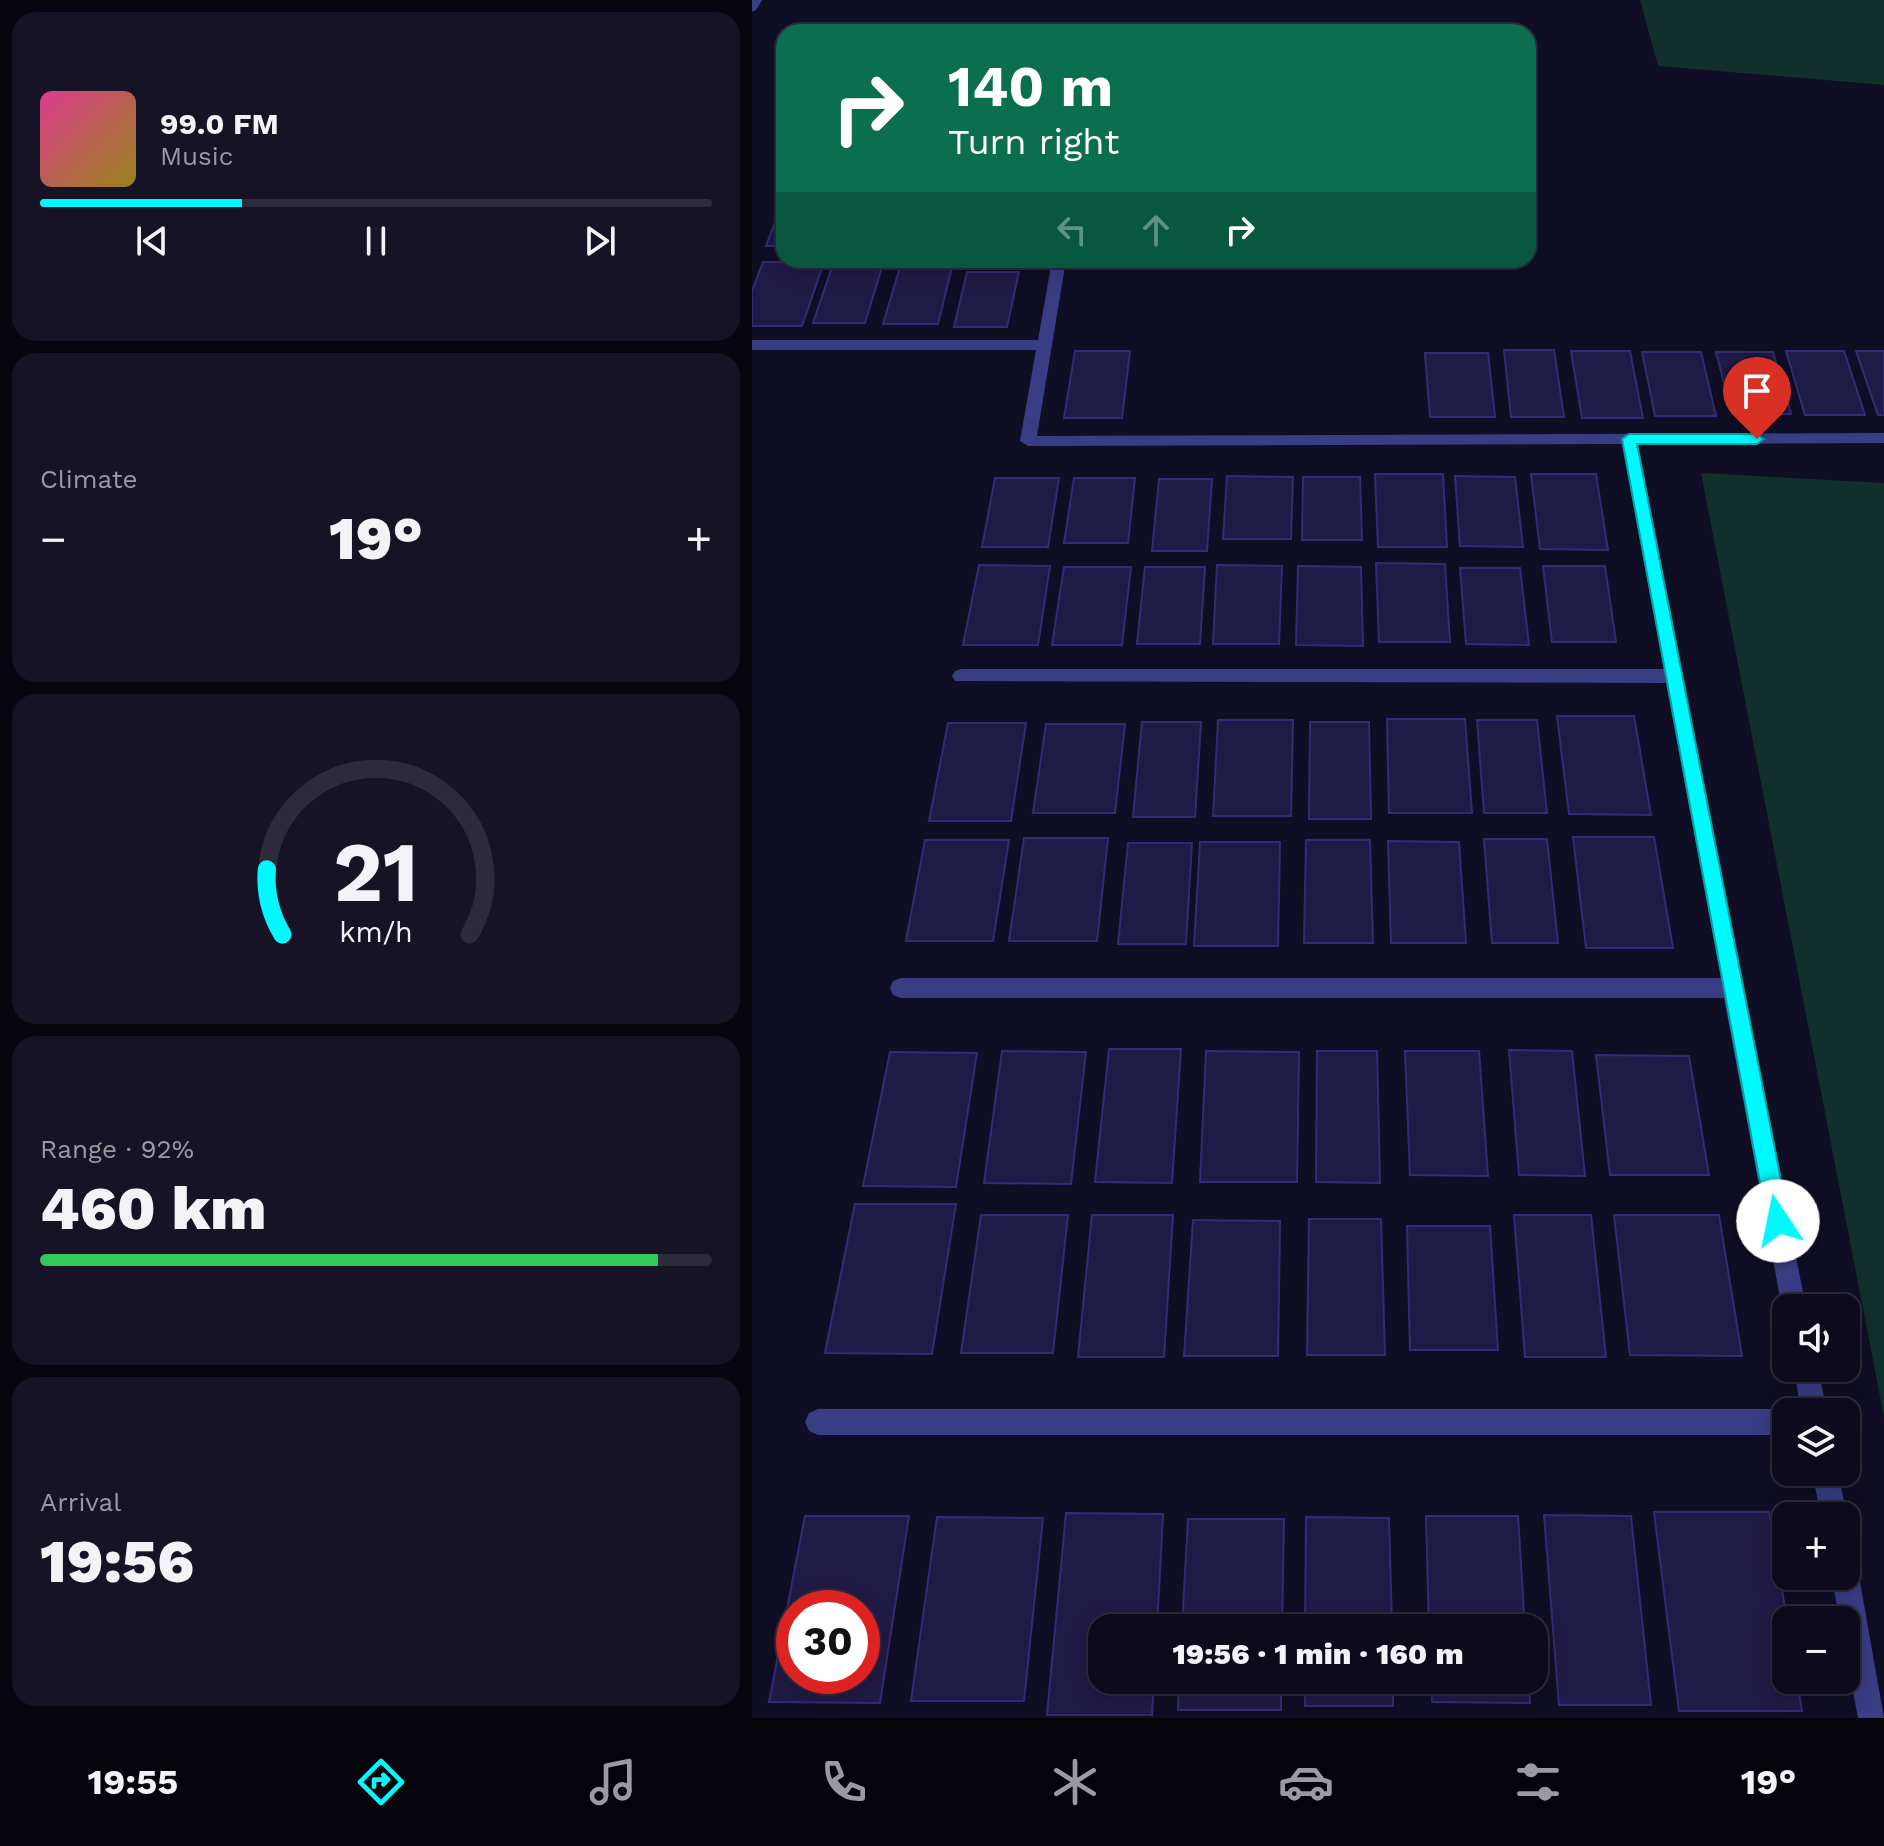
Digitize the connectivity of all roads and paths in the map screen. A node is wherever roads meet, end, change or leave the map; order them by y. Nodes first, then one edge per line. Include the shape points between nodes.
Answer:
1 (756, 0) edge
2 (752, 8) edge
3 (1058, 268) edge
4 (752, 345) edge
5 (1044, 345) junction
6 (1884, 438) edge
7 (1629, 439) junction
8 (961, 676) dead end
9 (1674, 676) junction
10 (901, 988) dead end
11 (1734, 988) junction
12 (1791, 1294) edge
13 (818, 1422) dead end
14 (1772, 1422) edge
15 (1848, 1590) edge
16 (1872, 1718) edge

1 - 2 street
3 - 5 street
4 - 5 street
5 - 7 street via 1028,441
6 - 7 street
7 - 9 street
8 - 9 street
9 - 11 street
10 - 11 street
11 - 12 street
13 - 14 street
15 - 16 street

